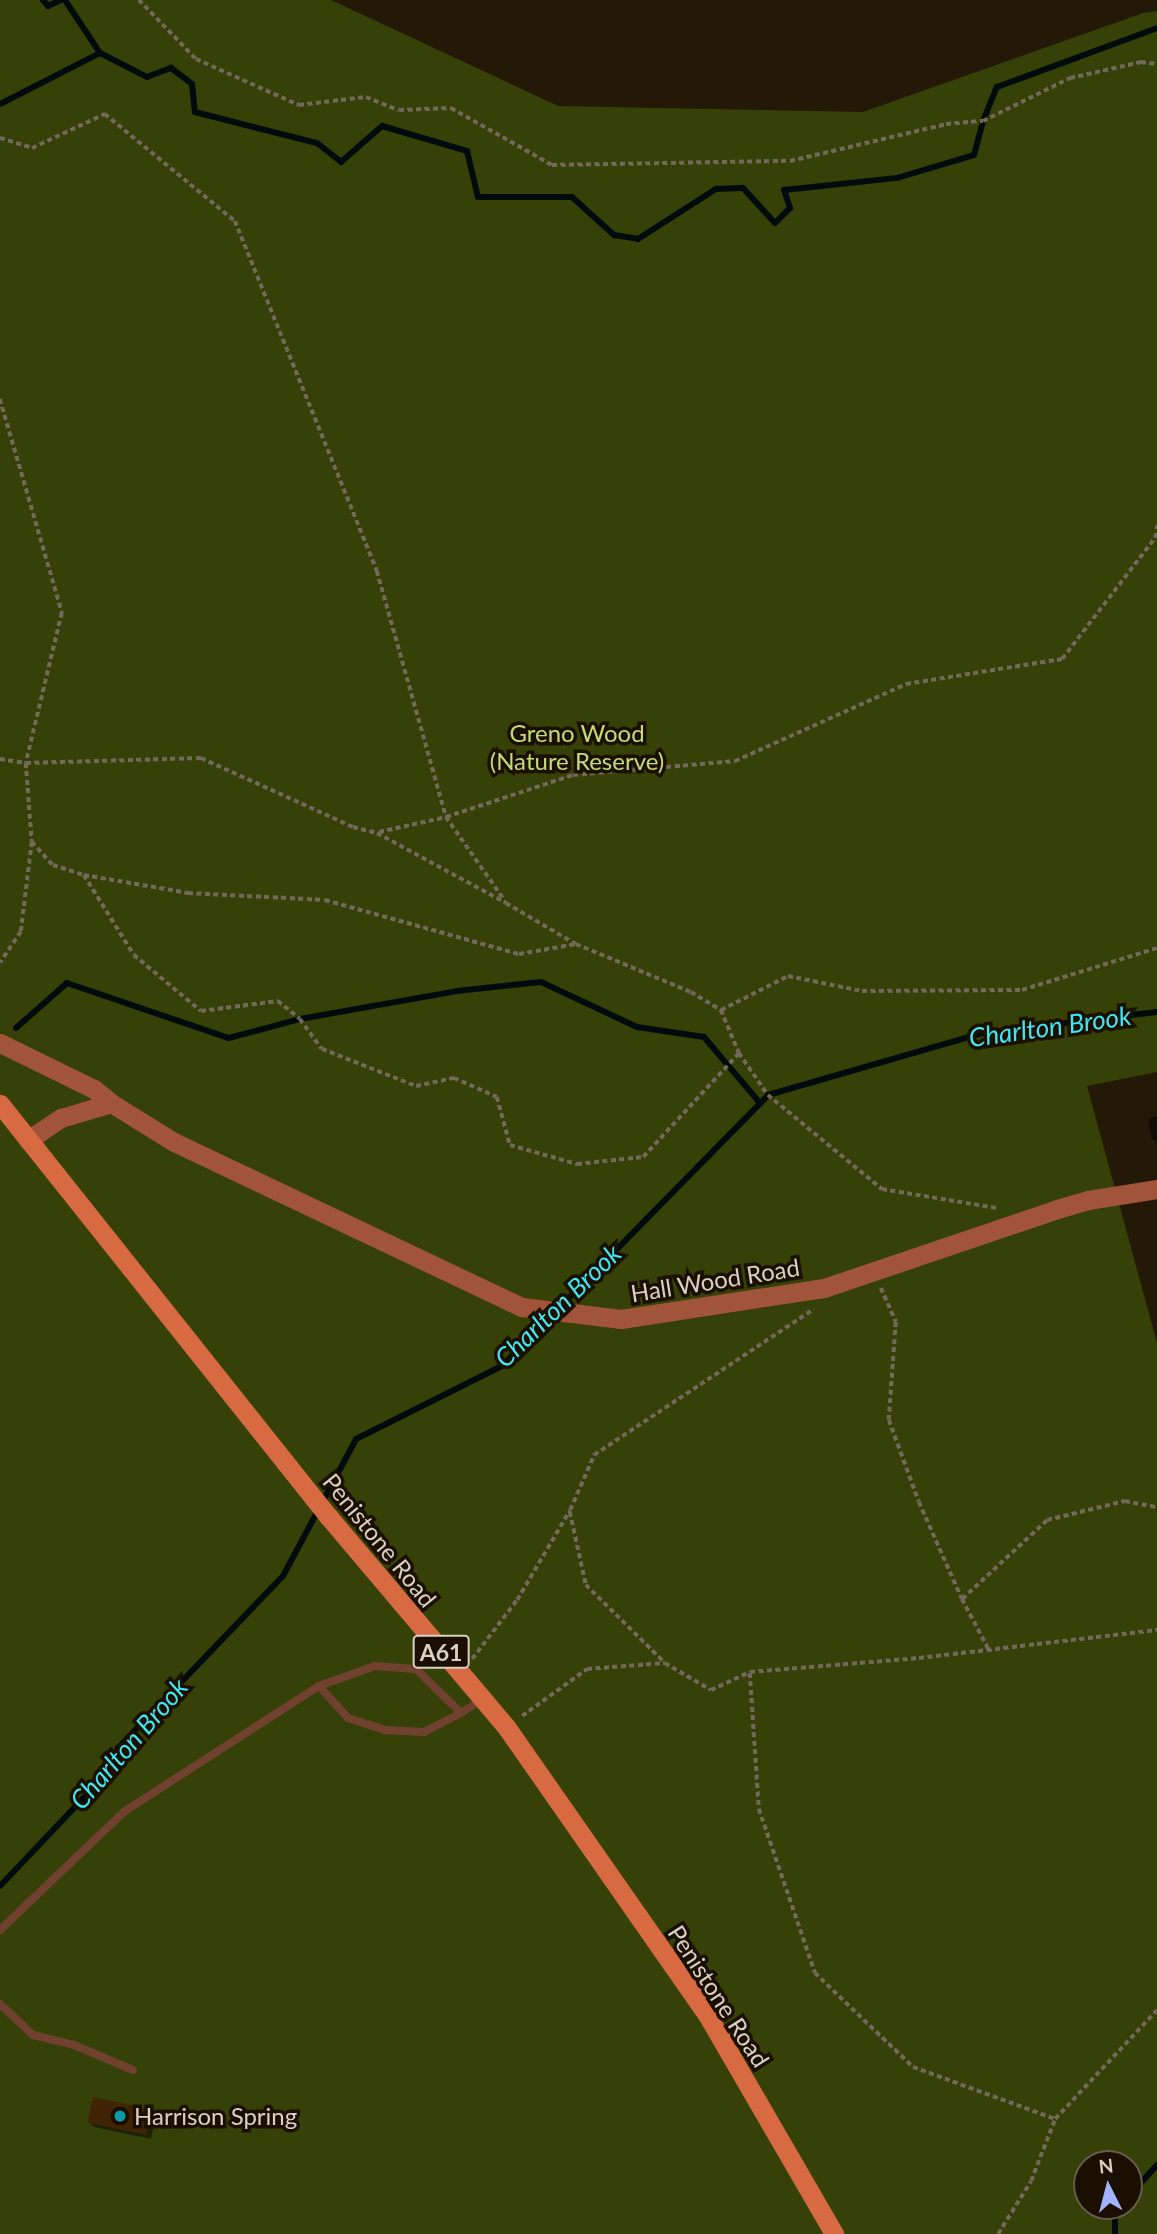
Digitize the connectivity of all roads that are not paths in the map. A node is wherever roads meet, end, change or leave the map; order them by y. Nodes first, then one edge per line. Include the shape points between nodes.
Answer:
1 (0, 1043) edge
2 (111, 1102) junction
3 (0, 1104) edge
4 (29, 1140) junction
5 (1157, 1189) edge
6 (319, 1686) junction
7 (481, 1700) junction
8 (461, 1713) junction
9 (0, 1930) edge
10 (0, 2004) edge
11 (133, 2070) dead end
12 (834, 2234) edge

1 - 2 main road, Hall Wood Road via 94,1089
2 - 4 main road via 61,1118
2 - 5 main road, Hall Wood Road via 174,1142 522,1307 621,1319 824,1288 1088,1200
3 - 4 highway, Penistone Road / A61
4 - 7 highway, Penistone Road / A61
6 - 8 lane via 348,1718 386,1730 424,1732
6 - 8 lane via 375,1666 416,1670
6 - 9 lane via 125,1811
7 - 8 lane
7 - 12 highway, Penistone Road / A61 via 507,1728 709,2018
10 - 11 lane via 33,2035 74,2045

